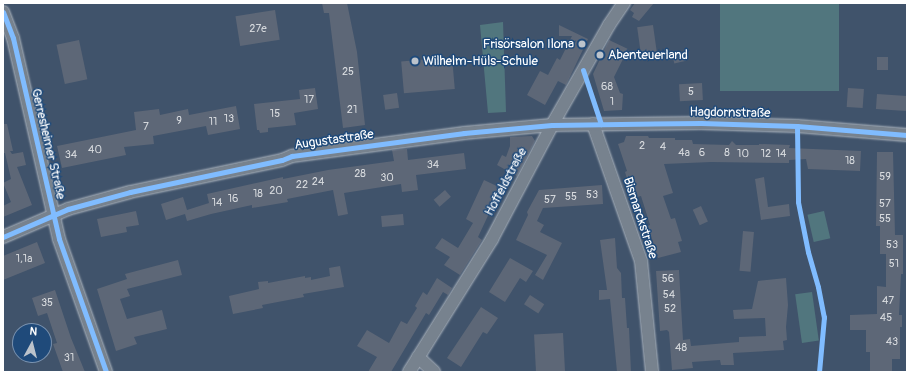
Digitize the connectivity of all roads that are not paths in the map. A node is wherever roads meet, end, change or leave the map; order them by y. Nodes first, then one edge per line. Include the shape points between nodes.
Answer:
1 (624, 3) edge
2 (3, 12) edge
3 (593, 124) junction
4 (552, 125) junction
5 (907, 135) edge
6 (53, 215) junction
7 (3, 237) edge
8 (418, 357) junction
9 (106, 372) edge
10 (409, 372) edge
11 (434, 372) edge
12 (652, 372) edge

1 - 4 street, Hoffeldstraße
2 - 6 street, Gerresheimer Straße via 13,38
3 - 4 street, Hagdornstraße
3 - 5 street, Hagdornstraße via 701,123 797,126
3 - 12 street, Bismarckstraße via 641,261
4 - 6 street, Augustastraße via 421,138 292,156 130,192
4 - 8 street, Hoffeldstraße via 492,239
6 - 7 street, Augustastraße
6 - 9 street, Gerresheimer Straße
8 - 10 street, Hoffeldstraße
8 - 11 street

